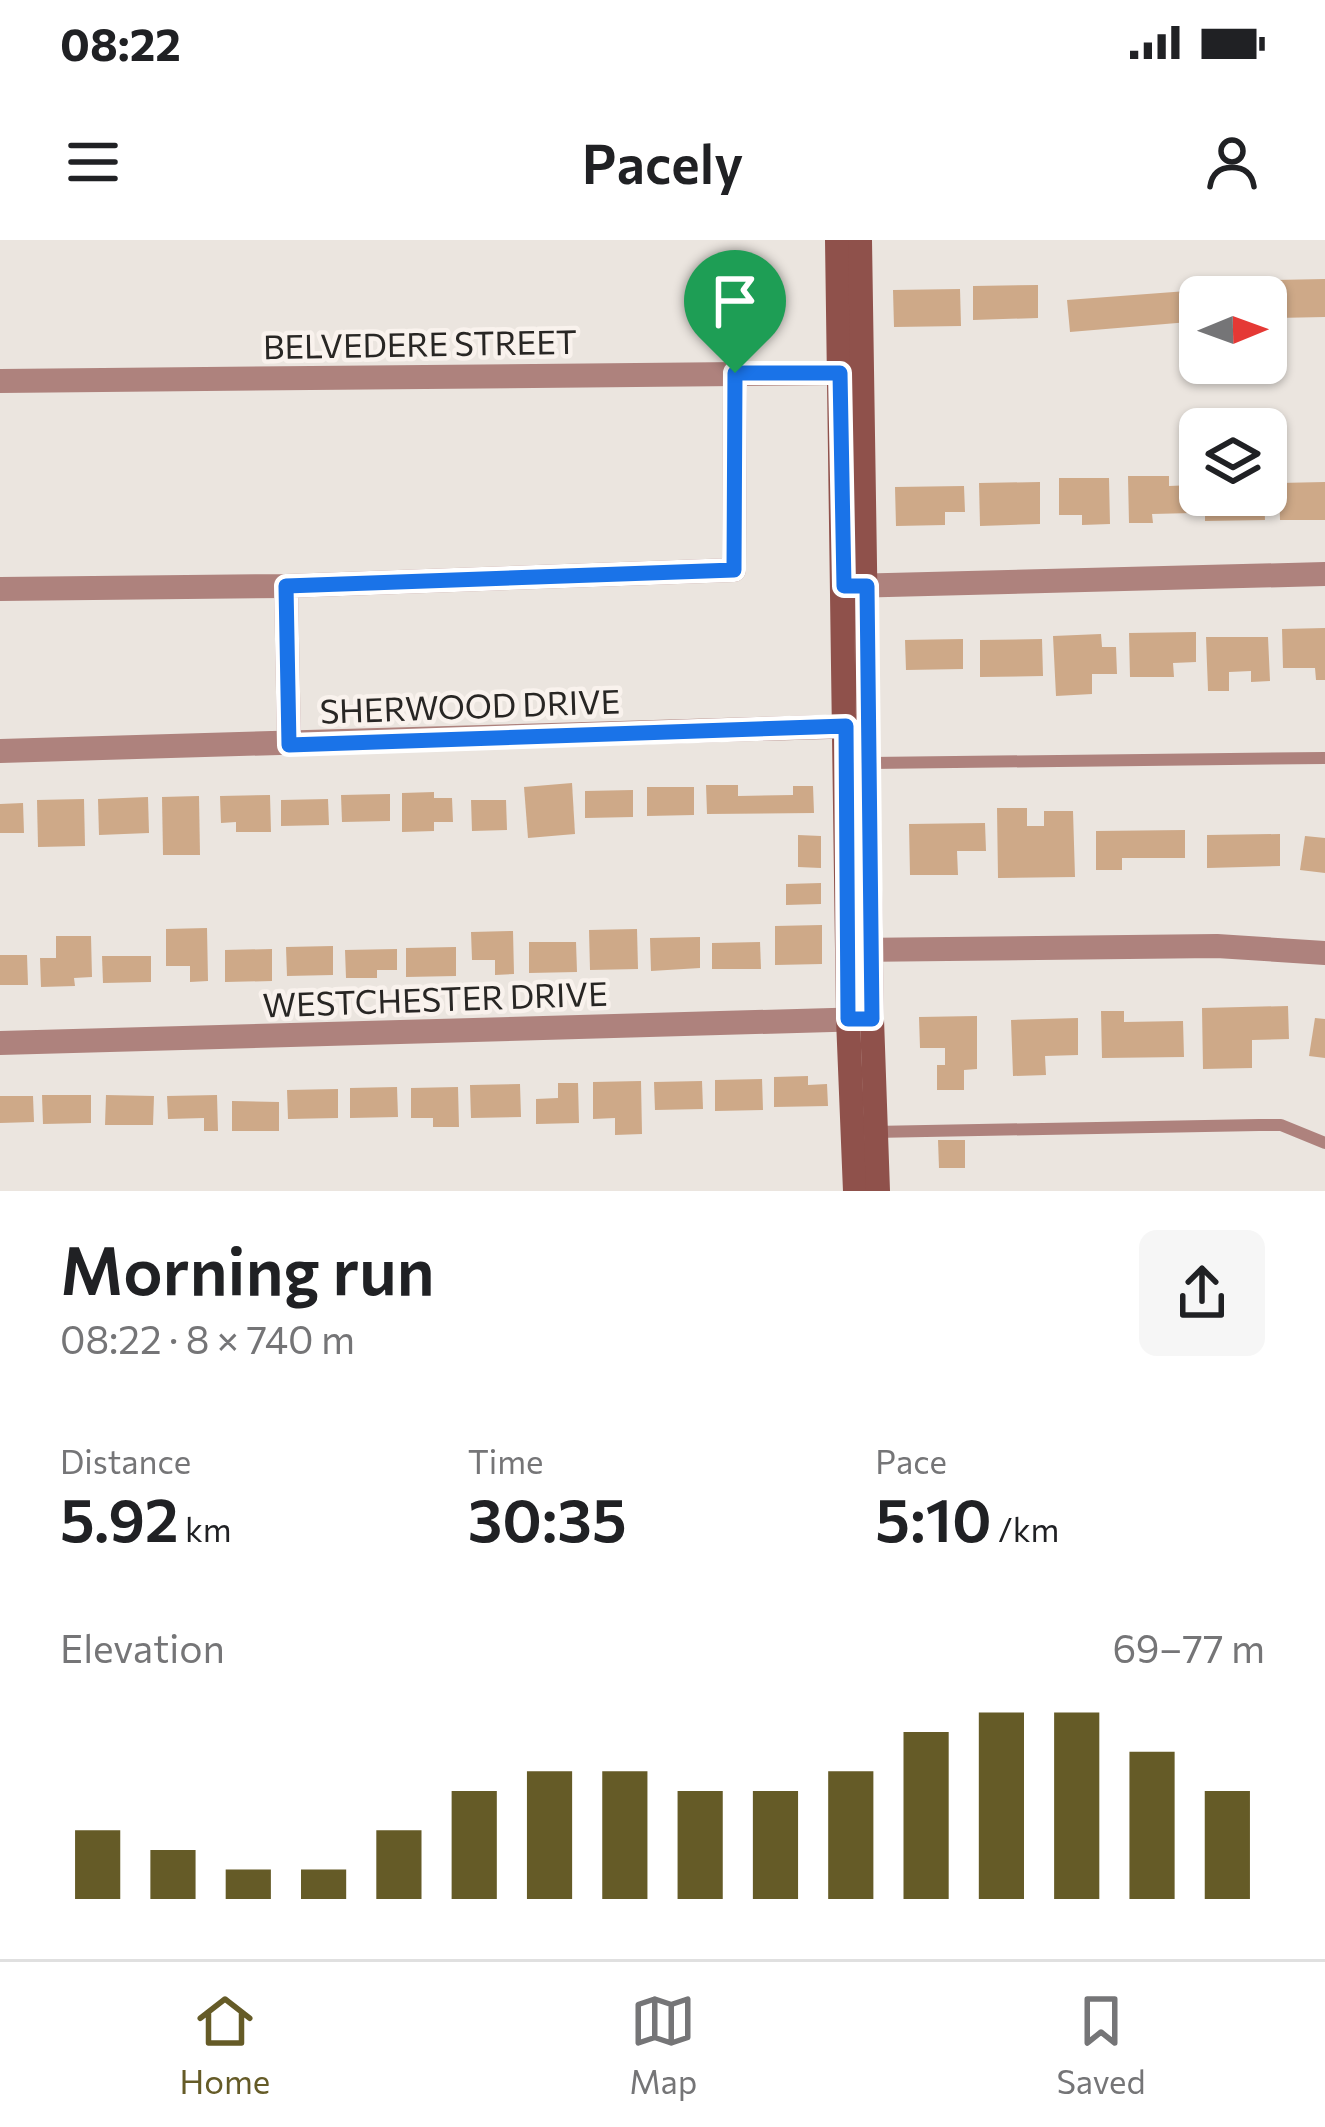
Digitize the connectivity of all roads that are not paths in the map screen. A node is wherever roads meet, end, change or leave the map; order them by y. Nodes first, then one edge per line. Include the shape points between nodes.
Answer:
1 (837, 240) edge
2 (860, 240) edge
3 (735, 373) junction
4 (840, 373) junction
5 (0, 381) edge
6 (1325, 574) edge
7 (286, 586) junction
8 (855, 586) junction
9 (0, 589) edge
10 (858, 726) junction
11 (289, 745) junction
12 (0, 751) edge
13 (1325, 758) edge
14 (870, 763) junction
15 (859, 950) junction
16 (1325, 953) edge
17 (860, 1019) junction
18 (0, 1043) edge
19 (865, 1132) junction
20 (1325, 1142) edge
21 (855, 1191) edge
22 (878, 1191) edge

1 - 4 main road
2 - 8 main road
3 - 4 street, BELVEDERE STREET
3 - 5 street, BELVEDERE STREET
3 - 7 street via 734,570
4 - 8 main road
6 - 8 street
7 - 9 street
7 - 11 street
8 - 10 main road
10 - 11 street, SHERWOOD DRIVE
10 - 14 main road
10 - 15 main road
11 - 12 street, SHERWOOD DRIVE
13 - 14 lane
14 - 15 main road
15 - 16 street via 1217,946
15 - 17 main road
17 - 18 street, WESTCHESTER DRIVE
17 - 19 main road
19 - 20 lane via 1281,1125
19 - 21 main road
19 - 22 main road

